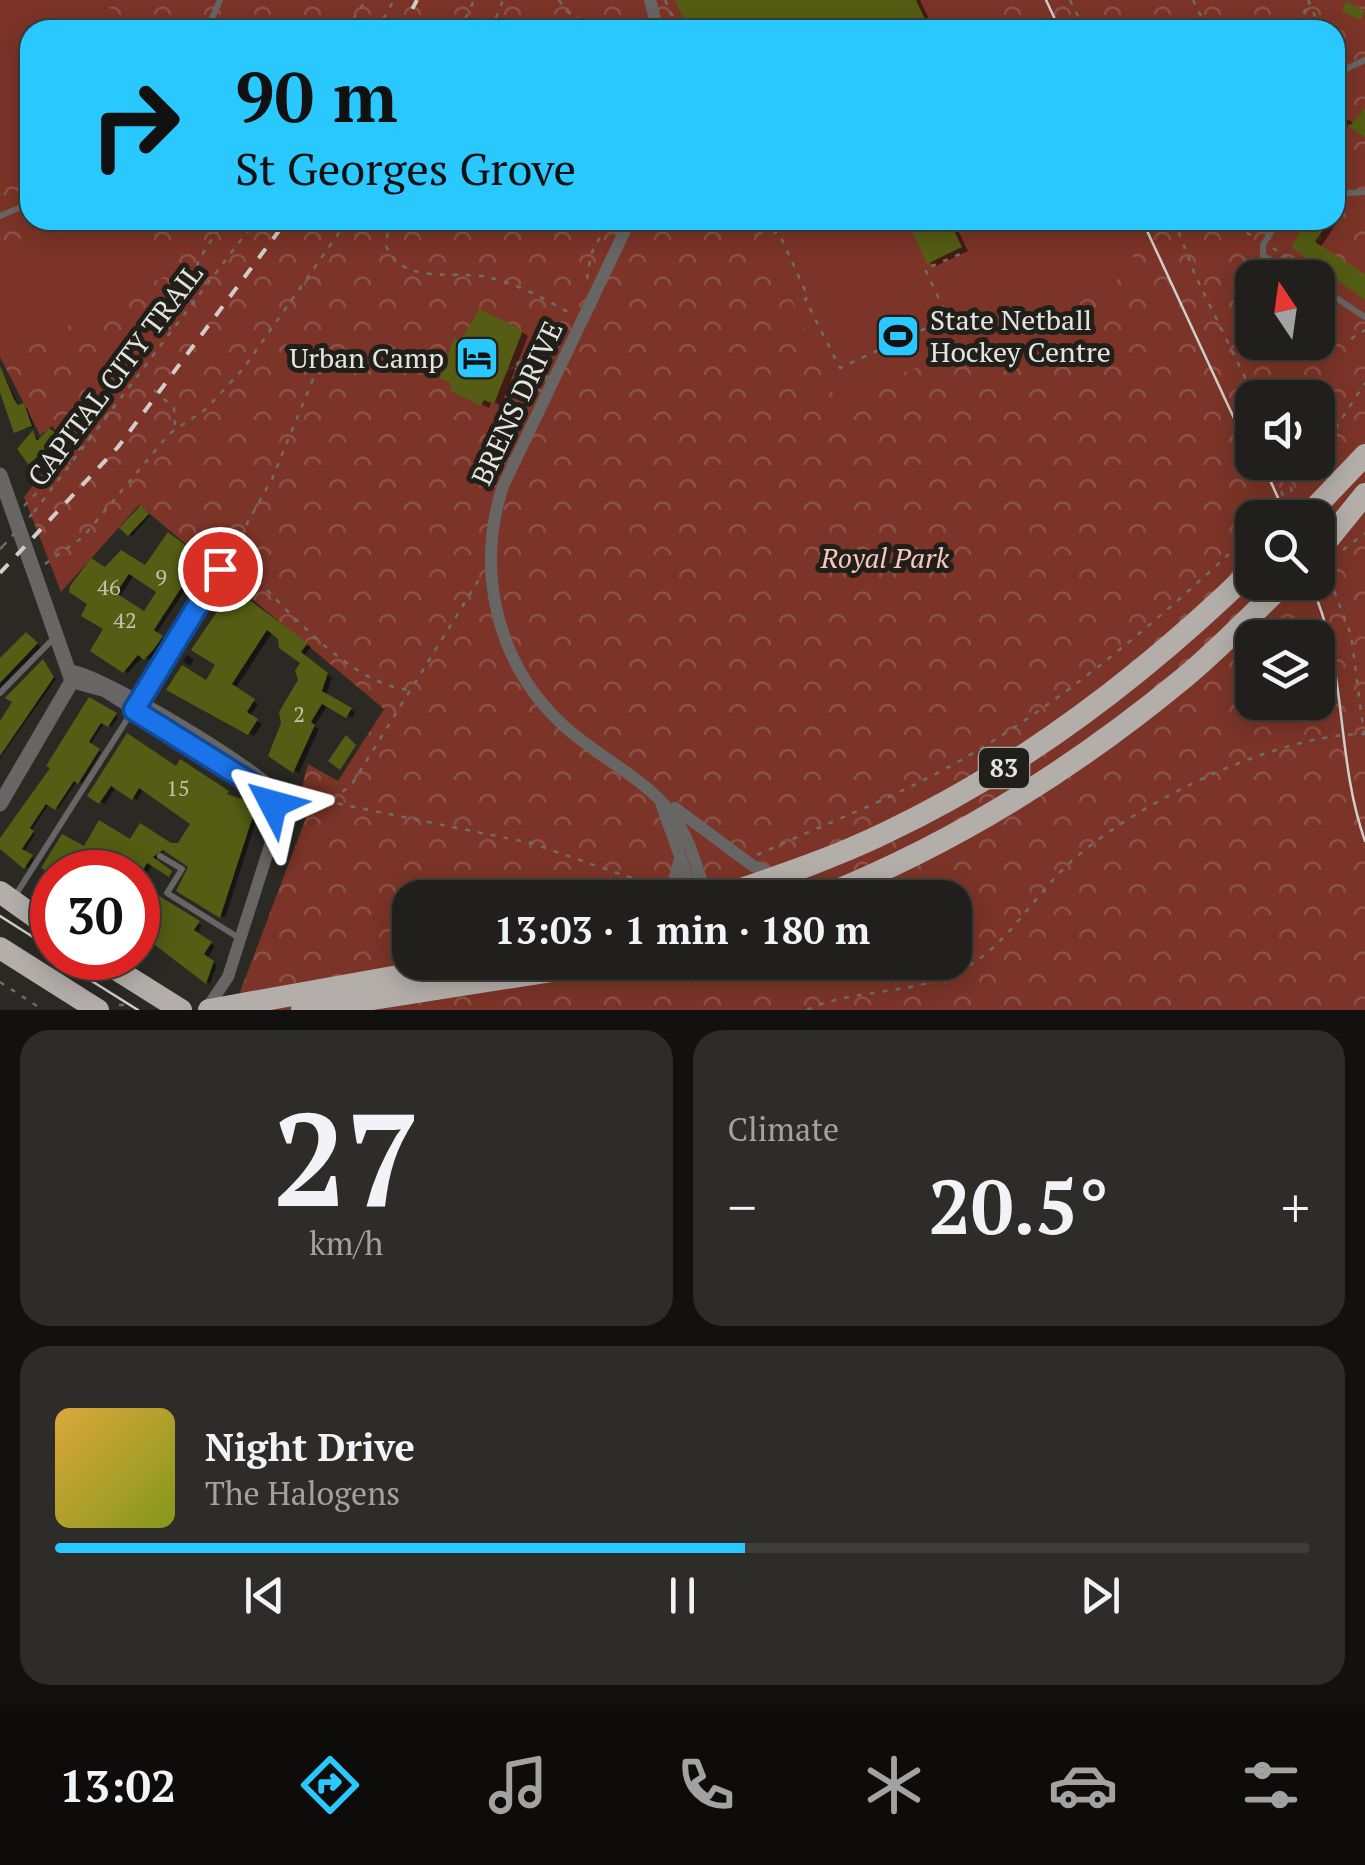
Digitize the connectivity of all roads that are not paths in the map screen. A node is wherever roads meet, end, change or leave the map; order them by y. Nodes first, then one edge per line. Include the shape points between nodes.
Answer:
1 (625, 230) edge
2 (1272, 230) edge
3 (1270, 260) edge
4 (1335, 297) edge
5 (1365, 317) edge
6 (519, 364) dead end
7 (553, 382) junction
8 (1365, 456) edge
9 (0, 474) edge
10 (1365, 494) edge
11 (1316, 500) edge
12 (13, 507) edge
13 (1335, 537) edge
14 (220, 569) road end
15 (1235, 586) edge
16 (1267, 600) edge
17 (58, 634) junction
18 (72, 676) junction
19 (0, 693) edge
20 (136, 706) junction
21 (3, 793) edge
22 (654, 794) junction
23 (679, 850) junction
24 (160, 856) dead end
25 (781, 875) junction
26 (675, 880) edge
27 (689, 880) edge
28 (698, 880) edge
29 (767, 880) edge
30 (857, 880) edge
31 (6, 897) edge
32 (30, 914) edge
33 (240, 938) junction
34 (0, 948) edge
35 (392, 977) edge
36 (133, 980) edge
37 (494, 980) edge
38 (114, 1007) edge
39 (181, 1010) edge
40 (207, 1010) edge
41 (302, 1010) edge

1 - 7 street, BRENS DRIVE
2 - 3 lane via 1263,244 1263,256
4 - 5 lane
6 - 7 lane
7 - 22 street, BRENS DRIVE via 497,505 490,562 496,607 507,645 538,698
8 - 11 highway
9 - 12 street
10 - 13 highway
12 - 17 street
14 - 20 street
15 - 25 highway, 83 via 1167,650 1004,768 886,833
16 - 30 highway, 83 via 1187,676 1030,791 956,835
17 - 18 street
17 - 19 lane
18 - 20 street via 88,673
18 - 21 street
20 - 31 lane
20 - 33 street via 270,785 277,807 273,832
22 - 23 street, BRENS DRIVE
22 - 25 street via 748,862
22 - 28 street, BRENS DRIVE via 682,827
23 - 26 street
23 - 27 street, BRENS DRIVE
24 - 33 lane via 182,870 168,893
25 - 29 highway, 83
31 - 32 highway
33 - 40 street via 227,980
34 - 38 highway
35 - 40 highway
36 - 39 highway
37 - 41 highway

